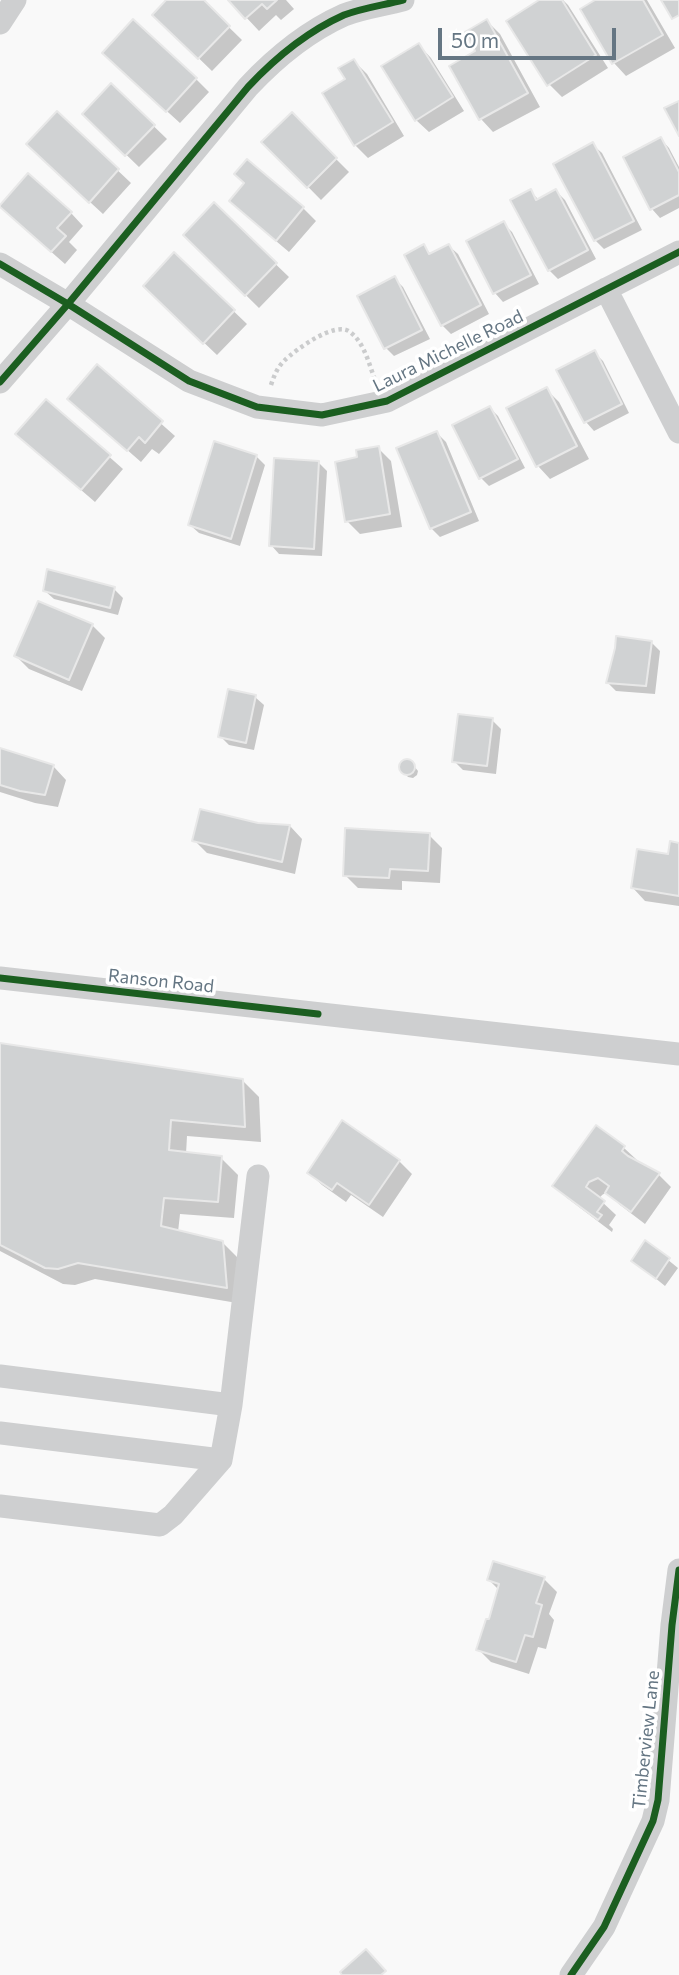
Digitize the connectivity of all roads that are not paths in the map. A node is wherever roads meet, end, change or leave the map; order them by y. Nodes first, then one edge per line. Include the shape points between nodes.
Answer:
1 (15, 0) edge
2 (403, 0) edge
3 (0, 23) edge
4 (679, 252) edge
5 (0, 264) edge
6 (606, 289) junction
7 (68, 304) junction
8 (0, 382) edge
9 (679, 432) edge
10 (0, 978) edge
11 (679, 1054) edge
12 (258, 1177) dead end
13 (0, 1382) edge
14 (231, 1405) junction
15 (0, 1433) edge
16 (220, 1460) junction
17 (0, 1506) edge
18 (679, 1570) edge
19 (570, 1975) edge

1 - 3 street
2 - 7 street via 346,15 293,43 269,64
4 - 6 street, Laura Michelle Road
5 - 7 street, Laura Michelle Road
6 - 7 street, Laura Michelle Road via 387,401 322,415 257,407 189,381
6 - 9 street
7 - 8 street
10 - 11 street, Ranson Road
12 - 14 street
13 - 14 street
14 - 16 street
15 - 16 street
16 - 17 street via 160,1525
18 - 19 street, Timberview Lane via 653,1821 604,1927

